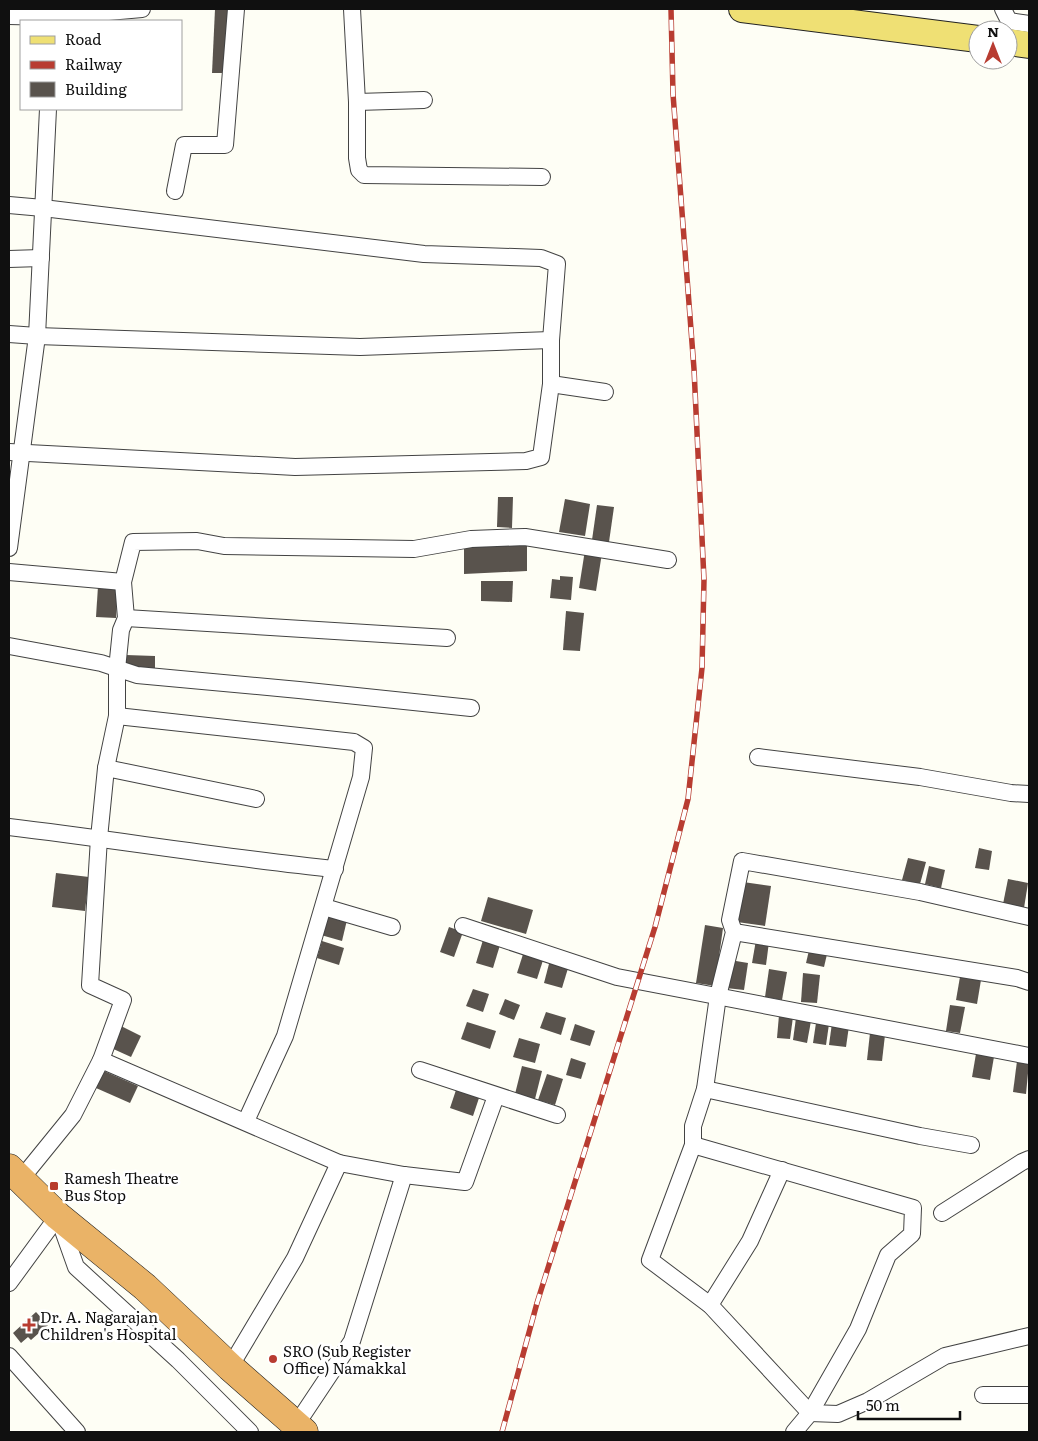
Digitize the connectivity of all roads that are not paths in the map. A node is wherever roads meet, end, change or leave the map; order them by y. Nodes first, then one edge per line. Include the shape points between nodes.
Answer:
1 (142, 9) edge
2 (236, 9) edge
3 (352, 9) edge
4 (742, 9) edge
5 (1003, 9) edge
6 (9, 16) edge
7 (52, 19) edge
8 (1029, 24) edge
9 (968, 37) edge
10 (424, 100) dead end
11 (357, 102) junction
12 (48, 110) edge
13 (542, 177) dead end
14 (175, 192) dead end
15 (9, 205) edge
16 (44, 208) junction
17 (41, 258) junction
18 (9, 259) edge
19 (9, 334) edge
20 (37, 336) junction
21 (551, 340) junction
22 (551, 384) junction
23 (605, 392) dead end
24 (15, 453) edge
25 (9, 548) edge
26 (668, 560) dead end
27 (9, 572) edge
28 (123, 582) junction
29 (126, 618) junction
30 (447, 638) dead end
31 (9, 646) edge
32 (117, 669) junction
33 (471, 708) dead end
34 (117, 716) junction
35 (758, 757) dead end
36 (106, 768) junction
37 (1029, 794) edge
38 (256, 799) dead end
39 (9, 827) edge
40 (99, 838) junction
41 (335, 869) junction
42 (324, 907) junction
43 (1029, 917) edge
44 (463, 926) dead end
45 (392, 927) dead end
46 (734, 932) junction
47 (1029, 982) edge
48 (718, 996) junction
49 (1029, 1056) edge
50 (101, 1060) junction
51 (420, 1070) dead end
52 (705, 1089) junction
53 (496, 1096) junction
54 (557, 1115) dead end
55 (246, 1121) junction
56 (693, 1145) junction
57 (972, 1145) dead end
58 (1029, 1159) edge
59 (339, 1163) junction
60 (782, 1170) junction
61 (15, 1174) edge
62 (404, 1175) junction
63 (942, 1213) dead end
64 (58, 1216) junction
65 (9, 1283) edge
66 (710, 1305) junction
67 (1029, 1336) edge
68 (9, 1356) edge
69 (230, 1366) junction
70 (983, 1395) dead end
71 (1029, 1395) edge
72 (810, 1413) junction
73 (300, 1428) edge
74 (77, 1432) edge
75 (250, 1432) edge
76 (794, 1432) edge

1 - 7 street
2 - 14 street via 225,146 184,145
3 - 11 street
4 - 9 main road
5 - 8 street via 1009,21
6 - 7 street
10 - 11 street
11 - 13 street via 357,158 359,170 364,175
12 - 16 street
15 - 16 street
16 - 17 street
16 - 21 street via 424,254 541,258 557,264
17 - 18 street
17 - 20 street
19 - 20 street
20 - 21 street via 360,347
20 - 24 street
21 - 22 street
22 - 23 street
22 - 24 street via 541,457 526,461 294,467
24 - 25 street
26 - 28 street via 525,537 471,539 414,548 133,542
27 - 28 street
28 - 29 street
29 - 30 street
29 - 32 street via 121,630
31 - 32 street
32 - 33 street via 137,675
32 - 34 street
34 - 36 street
34 - 41 street via 354,742 364,748 361,777
35 - 37 street
36 - 38 street
36 - 40 street
39 - 40 street
40 - 41 street via 261,862
40 - 50 street via 90,985 123,1000
41 - 42 street
42 - 45 street
42 - 55 street via 285,1036
43 - 46 street via 920,892 742,861 730,920
44 - 48 street via 617,977
46 - 47 street
46 - 48 street
48 - 49 street
48 - 52 street
50 - 55 street
50 - 61 street via 73,1115
51 - 53 street
52 - 56 street via 693,1126
52 - 57 street
53 - 54 street
53 - 62 street via 465,1182
55 - 59 street
56 - 60 street
56 - 66 street via 650,1260
58 - 63 street
59 - 62 street
59 - 69 street via 294,1258
60 - 66 street via 750,1241
60 - 72 street via 913,1208 912,1234 888,1255 858,1329
61 - 64 highway
62 - 73 street via 352,1341
64 - 65 street
64 - 69 highway via 145,1287
64 - 75 street via 76,1267 178,1360
66 - 72 street
67 - 72 street via 945,1356 868,1401 838,1414
68 - 74 street
69 - 73 highway
70 - 71 street
72 - 76 street

